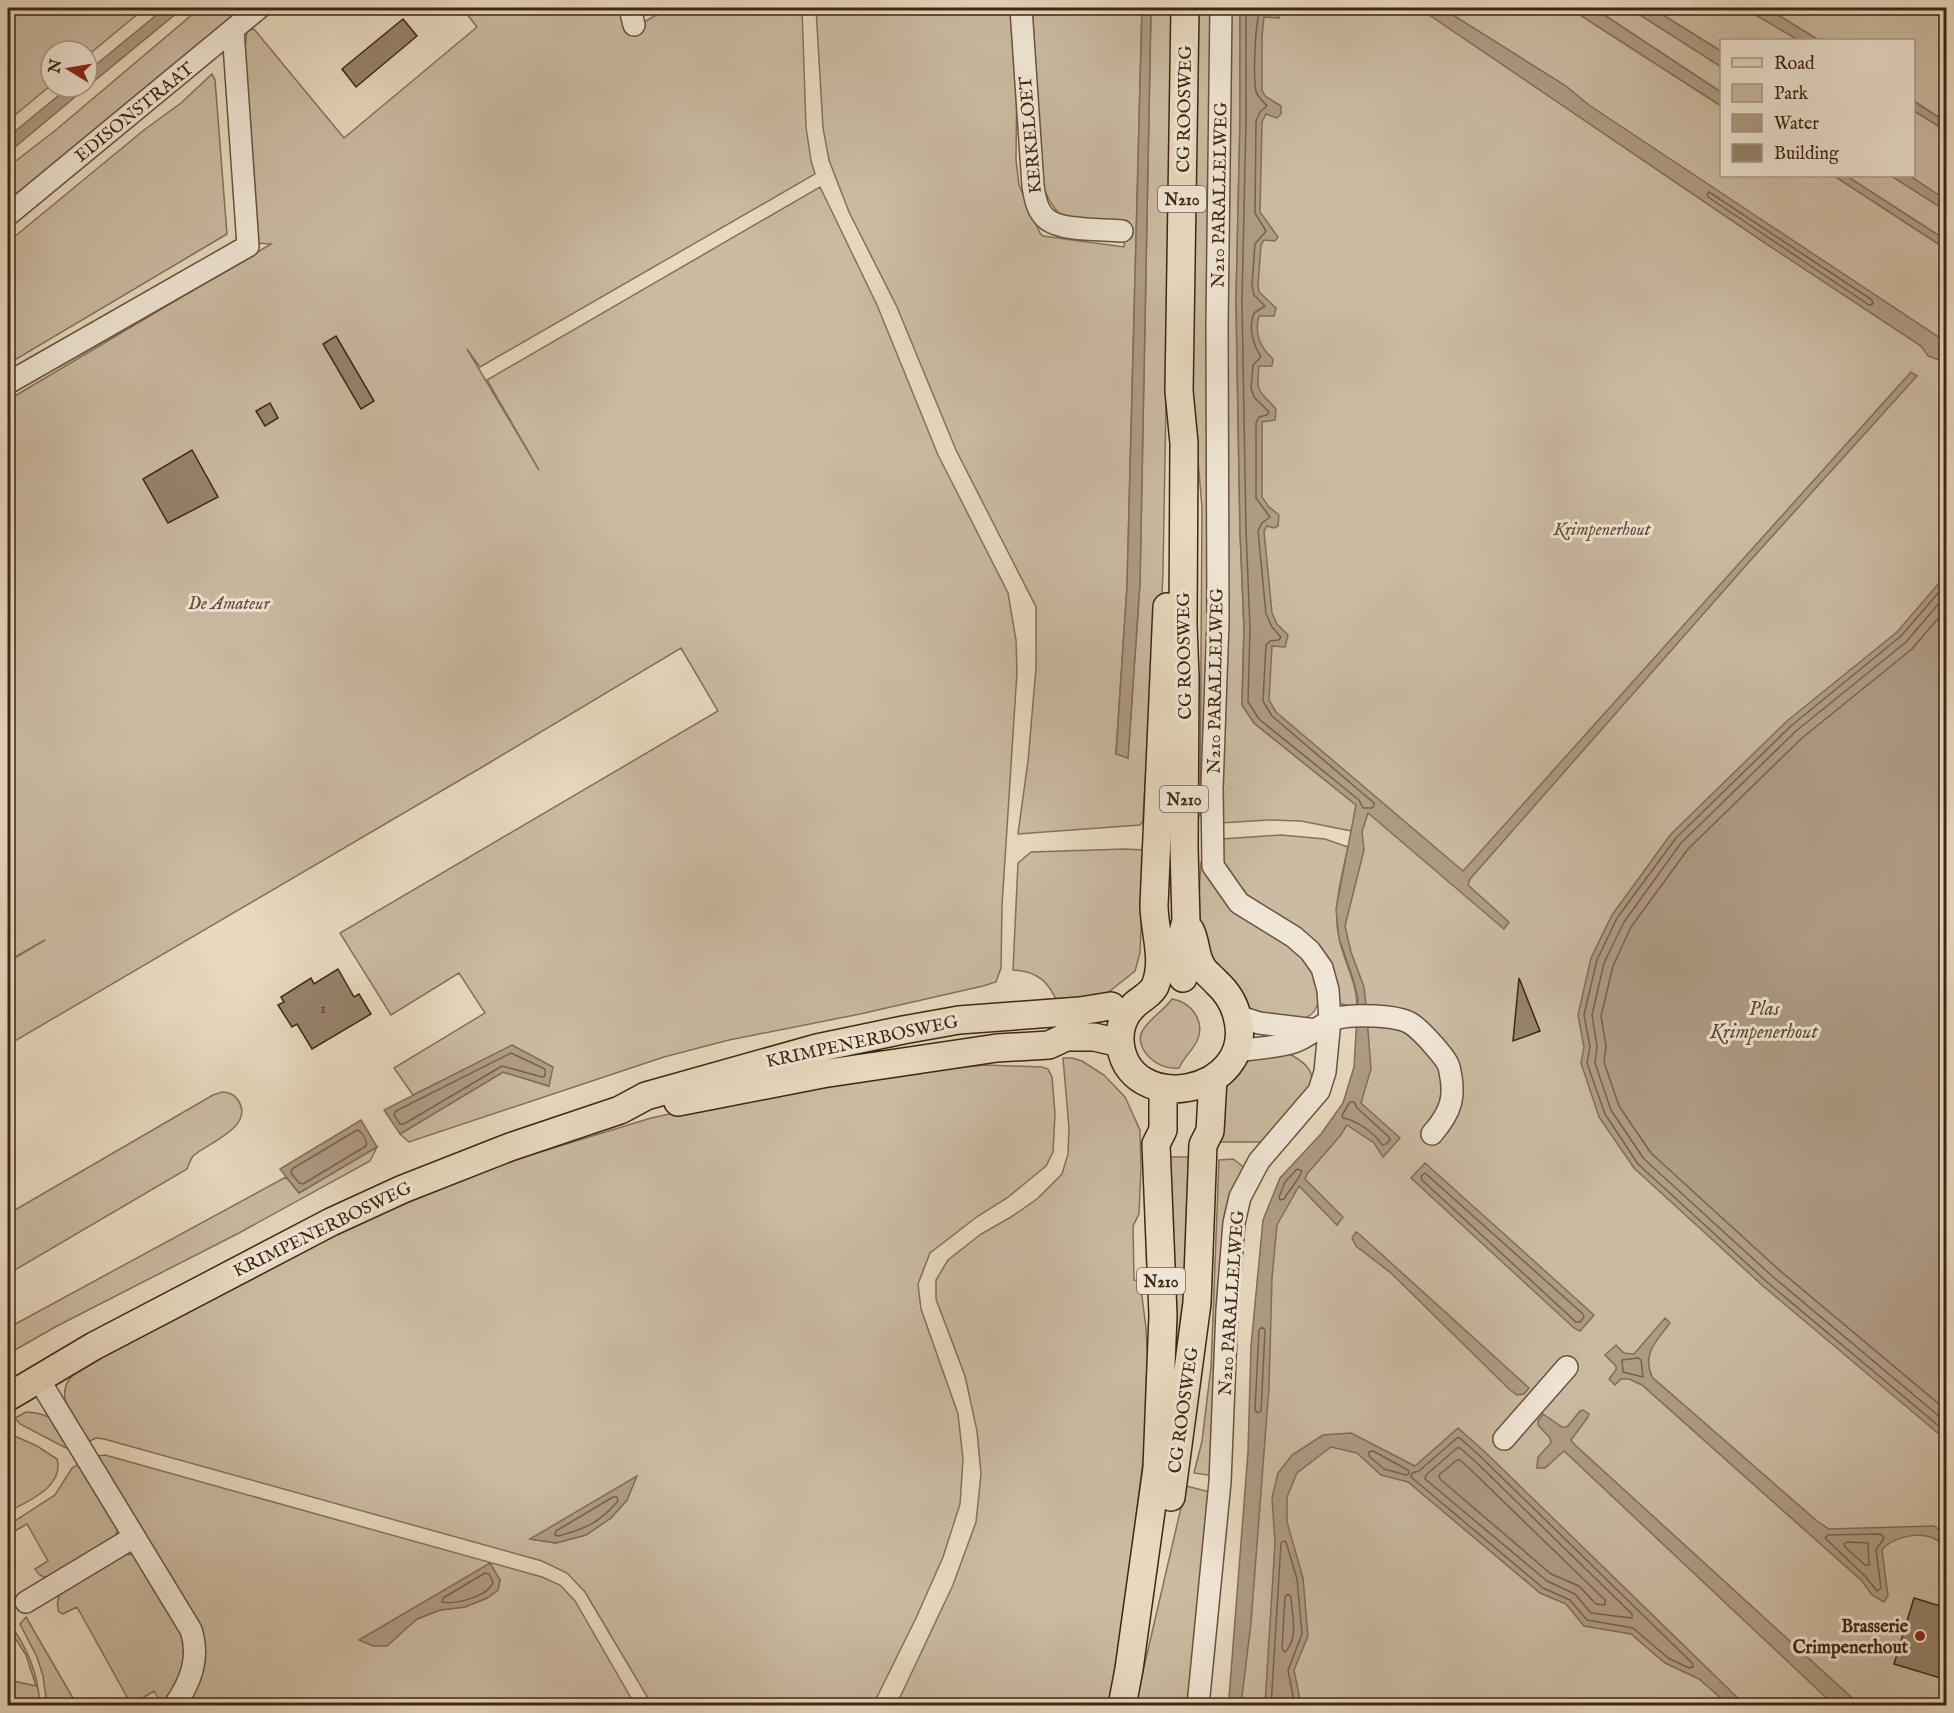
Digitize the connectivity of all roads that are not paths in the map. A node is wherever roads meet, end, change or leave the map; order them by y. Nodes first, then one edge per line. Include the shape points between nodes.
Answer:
1 (259, 8) edge
2 (1021, 8) edge
3 (1185, 8) edge
4 (1221, 8) edge
5 (233, 30) junction
6 (8, 215) edge
7 (1122, 231) dead end
8 (8, 383) edge
9 (1179, 391) junction
10 (1171, 977) junction
11 (1111, 1006) junction
12 (1228, 1015) junction
13 (1329, 1022) junction
14 (1110, 1046) junction
15 (1235, 1051) junction
16 (1206, 1083) junction
17 (1151, 1092) junction
18 (620, 1110) junction
19 (1432, 1134) dead end
20 (1567, 1367) dead end
21 (38, 1378) junction
22 (8, 1396) edge
23 (1504, 1439) dead end
24 (134, 1538) junction
25 (26, 1602) dead end
26 (1129, 1669) junction
27 (174, 1706) edge
28 (1122, 1706) edge
29 (1198, 1706) edge

1 - 5 street, EDISONSTRAAT
2 - 7 street, KERKELOET via 1036,205 1047,220 1065,227
3 - 9 main road, CG ROOSWEG / N210
4 - 13 street, N210 PARALLELWEG via 1213,866 1239,903 1310,951 1322,968 1328,990
5 - 6 street, EDISONSTRAAT
5 - 8 street via 248,246
9 - 10 main road, CG ROOSWEG / N210 via 1184,443 1186,921 1200,964
9 - 10 main road, CG ROOSWEG / N210 via 1172,439 1154,918 1146,939 1143,970
10 - 11 main road via 1126,988
10 - 12 main road, N210 via 1222,987 1231,1001
10 - 14 main road, N210 via 1129,1010
11 - 14 main road via 1103,1025
11 - 18 main road, KRIMPENERBOSWEG via 959,1020 817,1048 646,1096
12 - 13 street via 1259,1023
12 - 15 main road, N210 via 1239,1040
12 - 16 main road, N210 via 1222,1022 1215,1053 1199,1074
13 - 15 street via 1295,1041
13 - 19 street via 1383,1017 1411,1023 1430,1041 1448,1063 1453,1088 1444,1120
13 - 29 street, N210 PARALLELWEG via 1325,1072 1319,1090 1259,1161 1240,1197 1234,1223 1220,1482
14 - 17 main road via 1112,1071 1122,1083
14 - 18 main road, KRIMPENERBOSWEG via 1066,1038 1049,1045 876,1065
15 - 16 main road via 1230,1062
16 - 17 main road
16 - 26 main road, CG ROOSWEG / N210 via 1210,1131 1203,1145 1197,1303 1180,1436 1150,1611
17 - 26 main road, CG ROOSWEG / N210 via 1147,1117 1148,1130 1156,1144 1163,1315 1160,1417 1151,1521
18 - 21 main road, KRIMPENERBOSWEG via 510,1147 341,1217
20 - 23 street
21 - 22 main road, KRIMPENERBOSWEG
21 - 24 street
24 - 25 street
24 - 27 street via 164,1583 196,1644 191,1676
26 - 28 main road, CG ROOSWEG / N210

